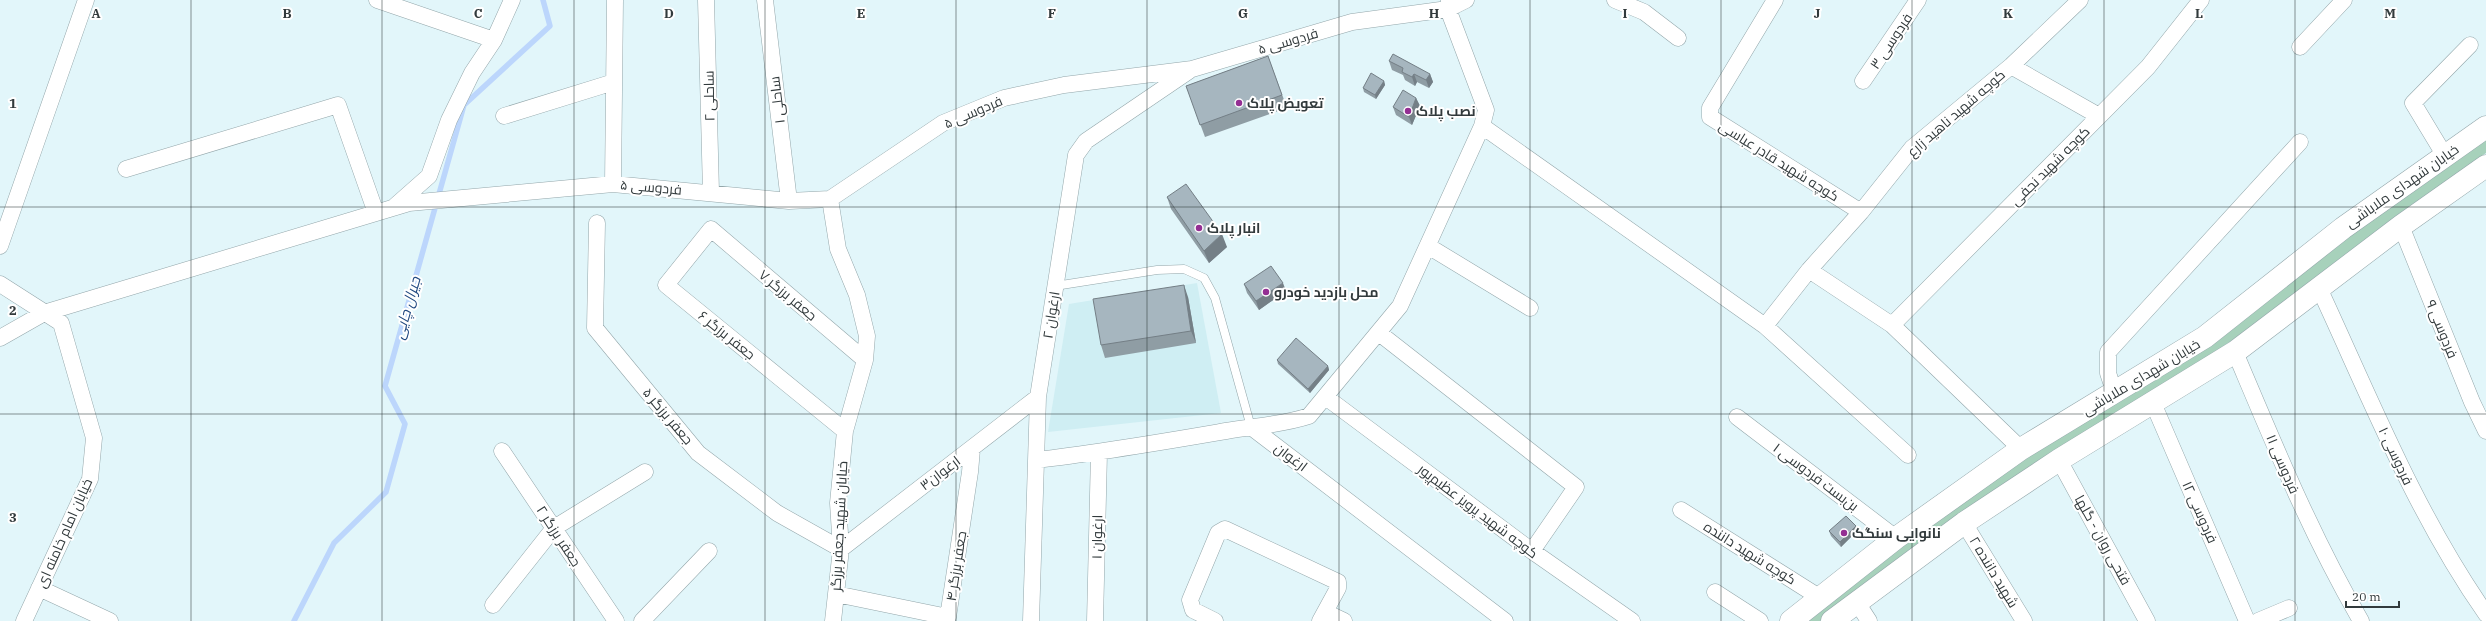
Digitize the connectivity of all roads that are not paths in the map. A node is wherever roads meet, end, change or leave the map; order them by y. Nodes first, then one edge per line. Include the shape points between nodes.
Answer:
1 (86, 0) edge
2 (377, 0) edge
3 (512, 0) edge
4 (615, 0) edge
5 (706, 0) edge
6 (765, 0) edge
7 (1466, 0) edge
8 (1615, 0) edge
9 (1774, 0) edge
10 (1918, 0) edge
11 (2080, 0) edge
12 (2201, 0) edge
13 (2344, 0) edge
14 (1449, 4) edge
15 (1678, 38) dead end
16 (494, 40) junction
17 (2470, 45) dead end
18 (2300, 47) dead end
19 (2011, 66) junction
20 (1192, 69) junction
21 (614, 82) junction
22 (1863, 82) dead end
23 (504, 116) dead end
24 (2099, 116) junction
25 (1482, 126) junction
26 (2486, 127) edge
27 (2300, 142) dead end
28 (2445, 156) junction
29 (2486, 168) edge
30 (126, 169) dead end
31 (613, 184) junction
32 (711, 192) junction
33 (830, 199) junction
34 (789, 201) junction
35 (401, 205) junction
36 (1861, 212) junction
37 (376, 213) junction
38 (597, 223) dead end
39 (2401, 226) junction
40 (711, 229) joint
41 (0, 246) edge
42 (1428, 246) junction
43 (1810, 270) junction
44 (0, 284) edge
45 (1055, 286) junction
46 (2320, 290) junction
47 (1530, 308) dead end
48 (44, 313) junction
49 (1892, 325) junction
50 (1765, 326) junction
51 (1379, 333) junction
52 (0, 338) edge
53 (2235, 352) junction
54 (864, 360) junction
55 (2115, 394) junction
56 (1038, 397) junction
57 (1327, 398) junction
58 (2152, 404) junction
59 (1736, 417) dead end
60 (1251, 427) junction
61 (845, 431) junction
62 (2486, 431) edge
63 (972, 448) junction
64 (2021, 449) junction
65 (502, 451) dead end
66 (1099, 453) junction
67 (1908, 455) dead end
68 (1036, 460) junction
69 (2059, 460) junction
70 (645, 472) dead end
71 (1681, 510) dead end
72 (1964, 523) junction
73 (554, 528) junction
74 (1896, 538) junction
75 (841, 549) junction
76 (709, 551) dead end
77 (1532, 551) junction
78 (39, 588) junction
79 (1716, 592) dead end
80 (836, 594) junction
81 (1819, 597) junction
82 (1856, 601) junction
83 (493, 605) dead end
84 (2289, 608) dead end
85 (2486, 614) edge
86 (1323, 617) edge
87 (24, 621) edge
88 (110, 621) edge
89 (616, 621) edge
90 (642, 621) edge
91 (833, 621) edge
92 (1031, 621) edge
93 (1096, 621) edge
94 (1215, 621) edge
95 (1344, 621) edge
96 (1505, 621) edge
97 (1632, 621) edge
98 (1760, 621) edge
99 (1791, 621) edge
100 (1832, 621) edge
101 (1869, 621) edge
102 (2024, 621) edge
103 (2147, 621) edge
104 (2247, 621) edge
105 (2258, 621) edge
106 (2361, 621) edge

1 - 41 street
2 - 16 street
3 - 16 street
4 - 21 street
5 - 32 street, ساحلی ۲
6 - 34 street, ساحلی ۱
7 - 14 street, فردوسی ۵
8 - 15 street via 1644,12
9 - 36 street, کوچه شهید قادر عباسی via 1710,108 1710,118
10 - 22 street, فردوسی ۳
11 - 19 street, کوچه شهید ناهید زارع
12 - 24 street, کوچه شهید نجفی via 2148,67
13 - 18 street
14 - 20 street, فردوسی ۵ via 1352,22
14 - 25 street via 1486,110
16 - 35 street via 472,73 449,120 429,176
17 - 28 street via 2413,103
19 - 24 street
19 - 36 street, کوچه شهید ناهید زارع via 1912,148
20 - 33 street, فردوسی ۵ via 1064,85 1004,98 943,123
20 - 45 street, ارغوان ۲ via 1086,141 1076,155
21 - 23 street
21 - 31 street
24 - 49 street, کوچه شهید نجفی
25 - 42 street
25 - 50 street
26 - 28 main road, خیابان شهدای ملاباشی
27 - 55 street via 2108,352 2108,373
28 - 55 main road, خیابان شهدای ملاباشی via 2343,228 2205,337
29 - 39 main road, خیابان شهدای ملاباشی
30 - 37 street via 338,106
31 - 32 street, فردوسی ۵
31 - 35 street, فردوسی ۵
32 - 34 street, فردوسی ۵
33 - 34 street, فردوسی ۵
33 - 54 street, خیابان شهید جعفر برزگر via 838,249 857,295 867,336
35 - 37 street, فردوسی ۵
36 - 43 street, کوچه شهید ناهید زارع
37 - 48 street, فردوسی ۵
38 - 75 street, جعفر برزگر ۵ via 595,328 698,453 777,513
39 - 46 main road, خیابان شهدای ملاباشی
39 - 62 street, فردوسی ۹
40 - 54 street, جعفر برزگر ۷
40 - 61 street, جعفر برزگر ۶ via 666,285
42 - 47 street
42 - 51 street via 1400,306
43 - 49 street
43 - 50 street, کوچه شهید ناهید زارع
44 - 48 street, خیابان امام خامنه ای
45 - 56 street, ارغوان ۲
45 - 60 lane via 1157,270 1184,269 1204,278 1215,298
46 - 53 main road, خیابان شهدای ملاباشی
46 - 85 street, فردوسی ۱۰ via 2408,482 2455,571
48 - 52 street, فردوسی ۵
48 - 78 street, خیابان امام خامنه ای via 61,323 94,438 90,479
49 - 64 street
50 - 67 street
51 - 57 street
51 - 77 street via 1576,487
53 - 58 main road, خیابان شهدای ملاباشی
53 - 106 street, فردوسی ۱۱ via 2300,503 2334,575
54 - 61 street, خیابان شهید جعفر برزگر
55 - 64 main road, خیابان شهدای ملاباشی
56 - 63 street, ارغوان۳
56 - 68 street, ارغوان ۲
57 - 60 street via 1309,416 1289,423
57 - 77 street, کوچه شهید پرویز عظیم‌پور
58 - 69 main road, خیابان شهدای ملاباشی
58 - 104 street, فردوسی ۱۲
59 - 74 street, بن‌بست فردوسی ۱
60 - 66 street
60 - 96 street, ارغوان
61 - 75 street, خیابان شهید جعفر برزگر via 838,503
63 - 75 street, ارغوان۳
63 - 80 street, جعفر برزگر ۴ via 948,617
64 - 74 main road, خیابان شهدای ملاباشی
65 - 73 street, جعفر برزگر ۲
66 - 68 street
66 - 93 street, ارغوان ۱
68 - 92 street, ارغوان ۲
69 - 72 main road, خیابان شهدای ملاباشی
69 - 103 street, فتحی روان - گلها
70 - 73 street
71 - 81 street, کوچه شهید داننده
72 - 82 main road, خیابان شهدای ملاباشی
72 - 102 street, شهید داننده ۲
73 - 83 street
73 - 89 street, جعفر برزگر ۲
74 - 81 main road, خیابان شهدای ملاباشی
75 - 80 street, خیابان شهید جعفر برزگر
76 - 90 street
77 - 97 street, کوچه شهید پرویز عظیم‌پور
78 - 87 street, خیابان امام خامنه ای
78 - 88 street
79 - 98 street
80 - 91 street, خیابان شهید جعفر برزگر
81 - 99 main road, خیابان شهدای ملاباشی
82 - 100 main road, خیابان شهدای ملاباشی
82 - 101 street
84 - 105 street
86 - 94 street via 1338,588 1338,582 1225,529 1218,532 1190,600 1193,610
86 - 95 street

